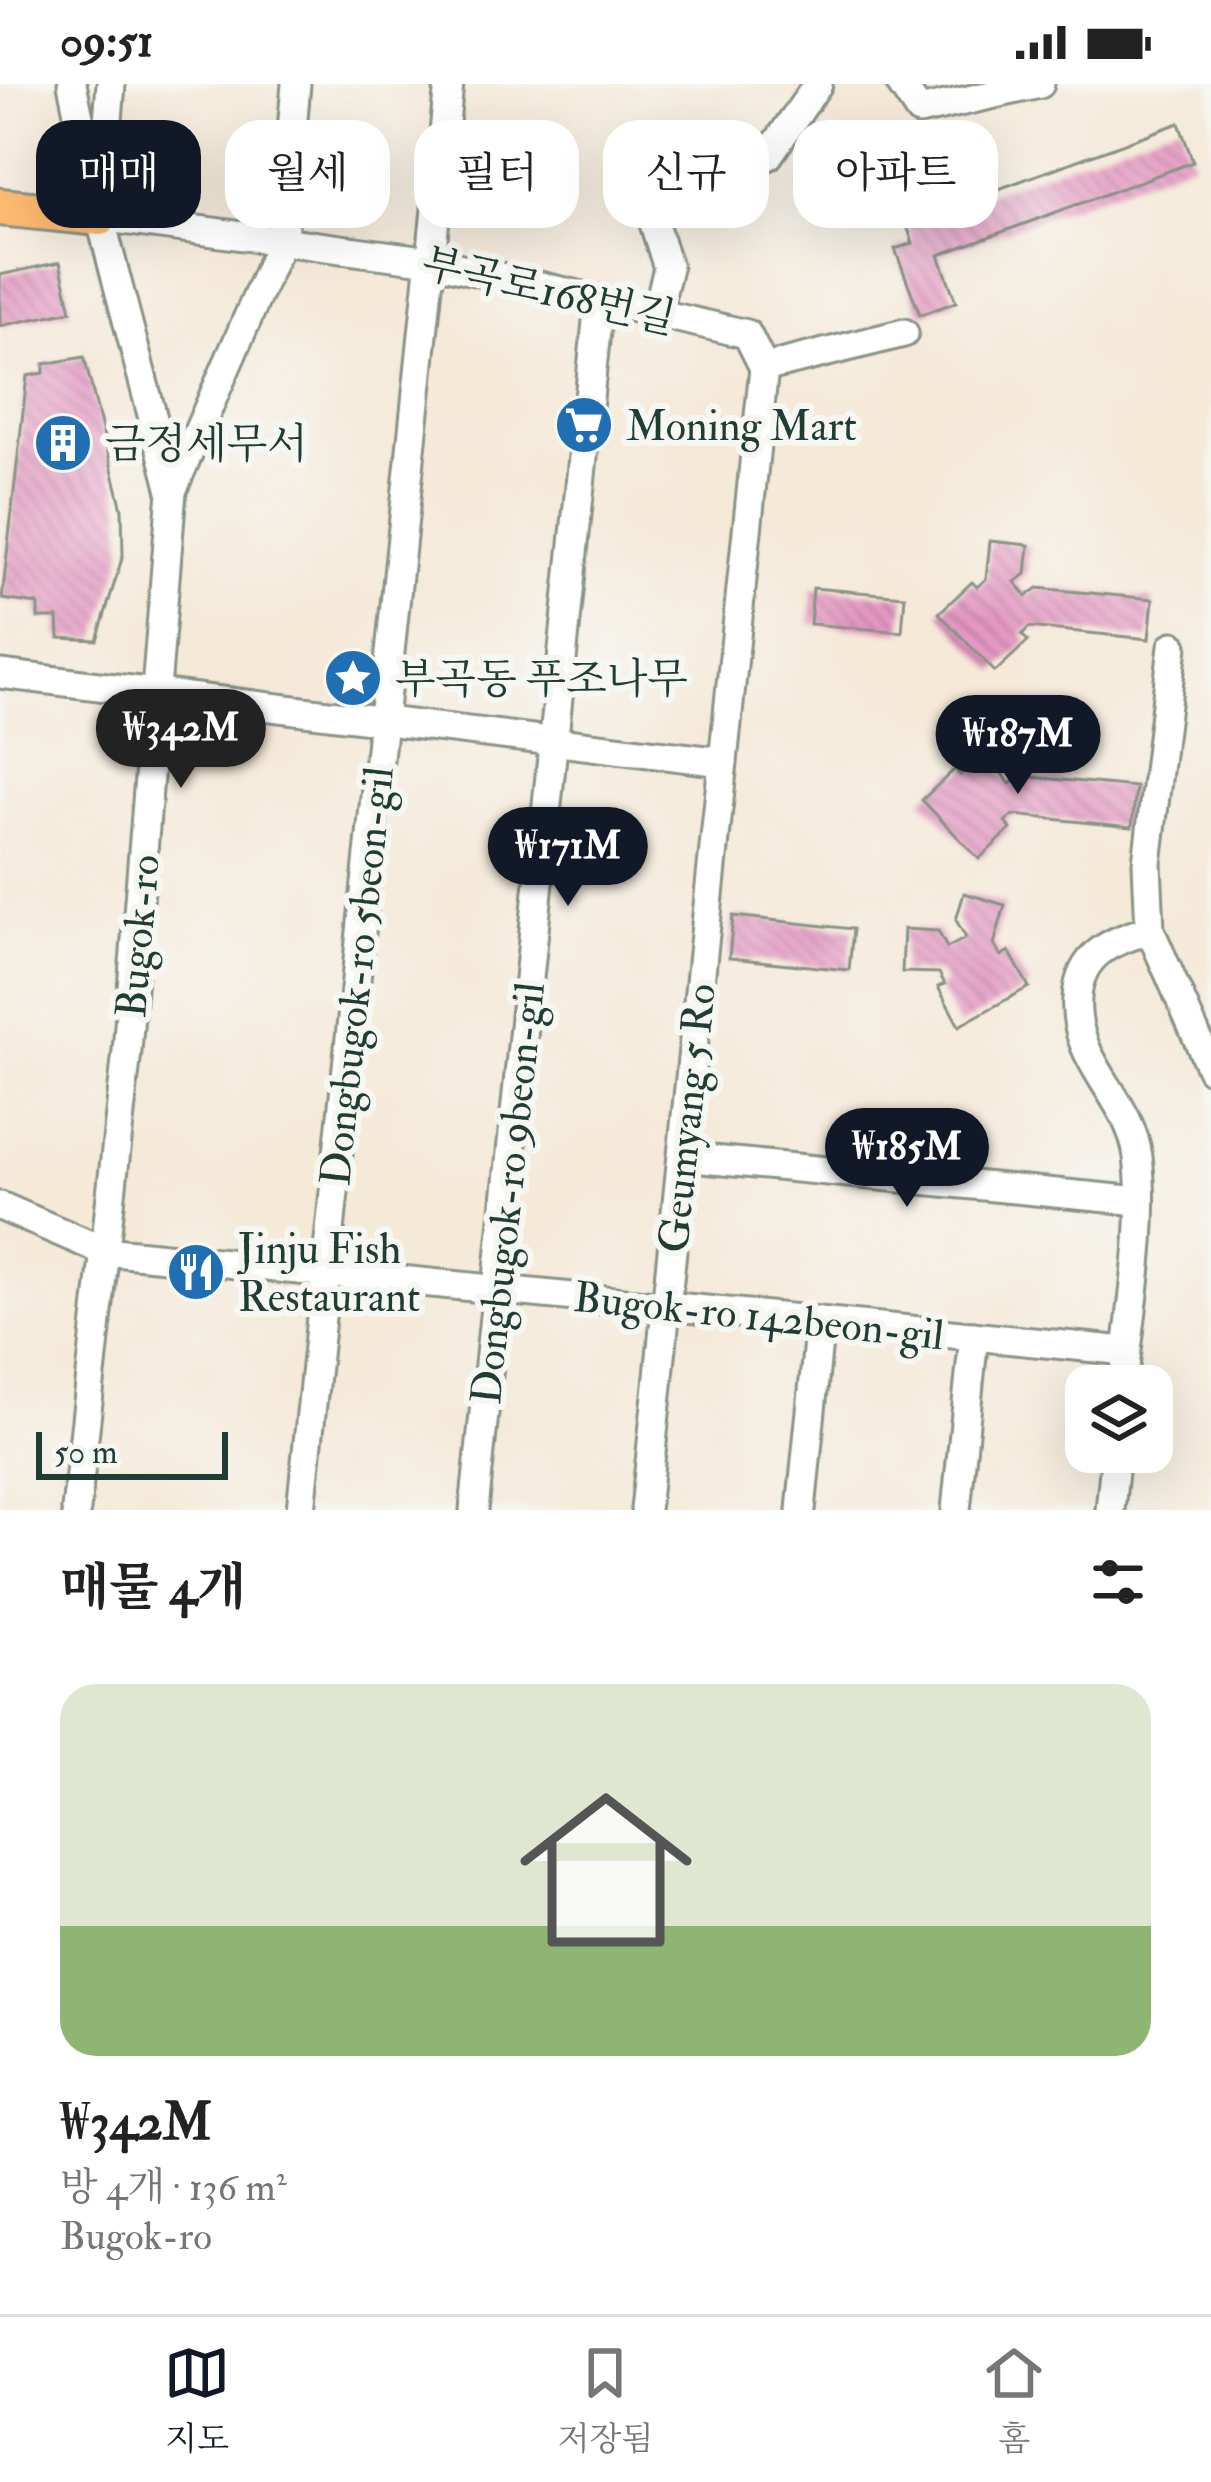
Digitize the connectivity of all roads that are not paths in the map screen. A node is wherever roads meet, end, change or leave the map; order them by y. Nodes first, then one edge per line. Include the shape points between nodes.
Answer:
1 (72, 84) edge
2 (111, 84) edge
3 (296, 84) edge
4 (449, 84) edge
5 (818, 84) edge
6 (901, 84) edge
7 (1040, 84) edge
8 (80, 120) edge
9 (108, 120) edge
10 (0, 207) edge
11 (36, 211) edge
12 (103, 228) edge
13 (201, 228) edge
14 (283, 237) junction
15 (431, 261) junction
16 (599, 302) junction
17 (656, 315) junction
18 (904, 333) dead end
19 (764, 368) junction
20 (172, 491) junction
21 (1173, 646) dead end
22 (0, 674) edge
23 (158, 692) junction
24 (383, 720) junction
25 (554, 741) junction
26 (723, 763) junction
27 (1150, 930) junction
28 (1211, 1069) edge
29 (682, 1157) junction
30 (1138, 1201) junction
31 (0, 1206) edge
32 (104, 1251) junction
33 (326, 1273) junction
34 (497, 1289) junction
35 (666, 1306) junction
36 (820, 1321) junction
37 (974, 1336) junction
38 (1126, 1351) junction
39 (1125, 1365) edge
40 (1114, 1473) edge
41 (76, 1510) edge
42 (301, 1510) edge
43 (474, 1510) edge
44 (645, 1510) edge
45 (801, 1510) edge
46 (956, 1510) edge
47 (1110, 1510) edge

1 - 8 street, Bugok-ro
2 - 9 street
3 - 14 street
4 - 15 street, Dongbugok-ro 5beon-gil
5 - 17 street via 768,156 718,181 656,194 649,208 668,268
6 - 7 street via 919,111
10 - 11 main road
12 - 20 street, Bugok-ro
13 - 14 street, 부곡로168번길
14 - 15 street, 부곡로168번길
14 - 20 street
15 - 16 street, 부곡로168번길
15 - 24 street, Dongbugok-ro 5beon-gil
16 - 17 street, 부곡로168번길
16 - 25 street, Dongbugok-ro 9beon-gil
17 - 19 street, 부곡로168번길 via 747,334
18 - 19 street
19 - 26 street, Geumyang 5 Ro
20 - 23 street, Bugok-ro
21 - 27 street via 1147,863
22 - 23 street
23 - 24 street
23 - 32 street, Bugok-ro
24 - 25 street
24 - 33 street, Dongbugok-ro 5beon-gil
25 - 26 street
25 - 34 street, Dongbugok-ro 9beon-gil
26 - 29 street, Geumyang 5 Ro
27 - 28 street
27 - 30 street via 1088,960 1078,976 1076,1013 1086,1056 1135,1138
29 - 30 street
29 - 35 street, Geumyang 5 Ro
30 - 38 street
31 - 32 street, Bugok-ro 142beon-gil
32 - 33 street, Bugok-ro 142beon-gil
32 - 41 street, Bugok-ro
33 - 34 street, Bugok-ro 142beon-gil
33 - 42 street, Dongbugok-ro 5beon-gil
34 - 35 street, Bugok-ro 142beon-gil
34 - 43 street, Dongbugok-ro 9beon-gil
35 - 36 street, Bugok-ro 142beon-gil
35 - 44 street, Geumyang 5 Ro
36 - 37 street, Bugok-ro 142beon-gil
36 - 45 street
37 - 38 street, Bugok-ro 142beon-gil
37 - 46 street
38 - 39 street
40 - 47 street

